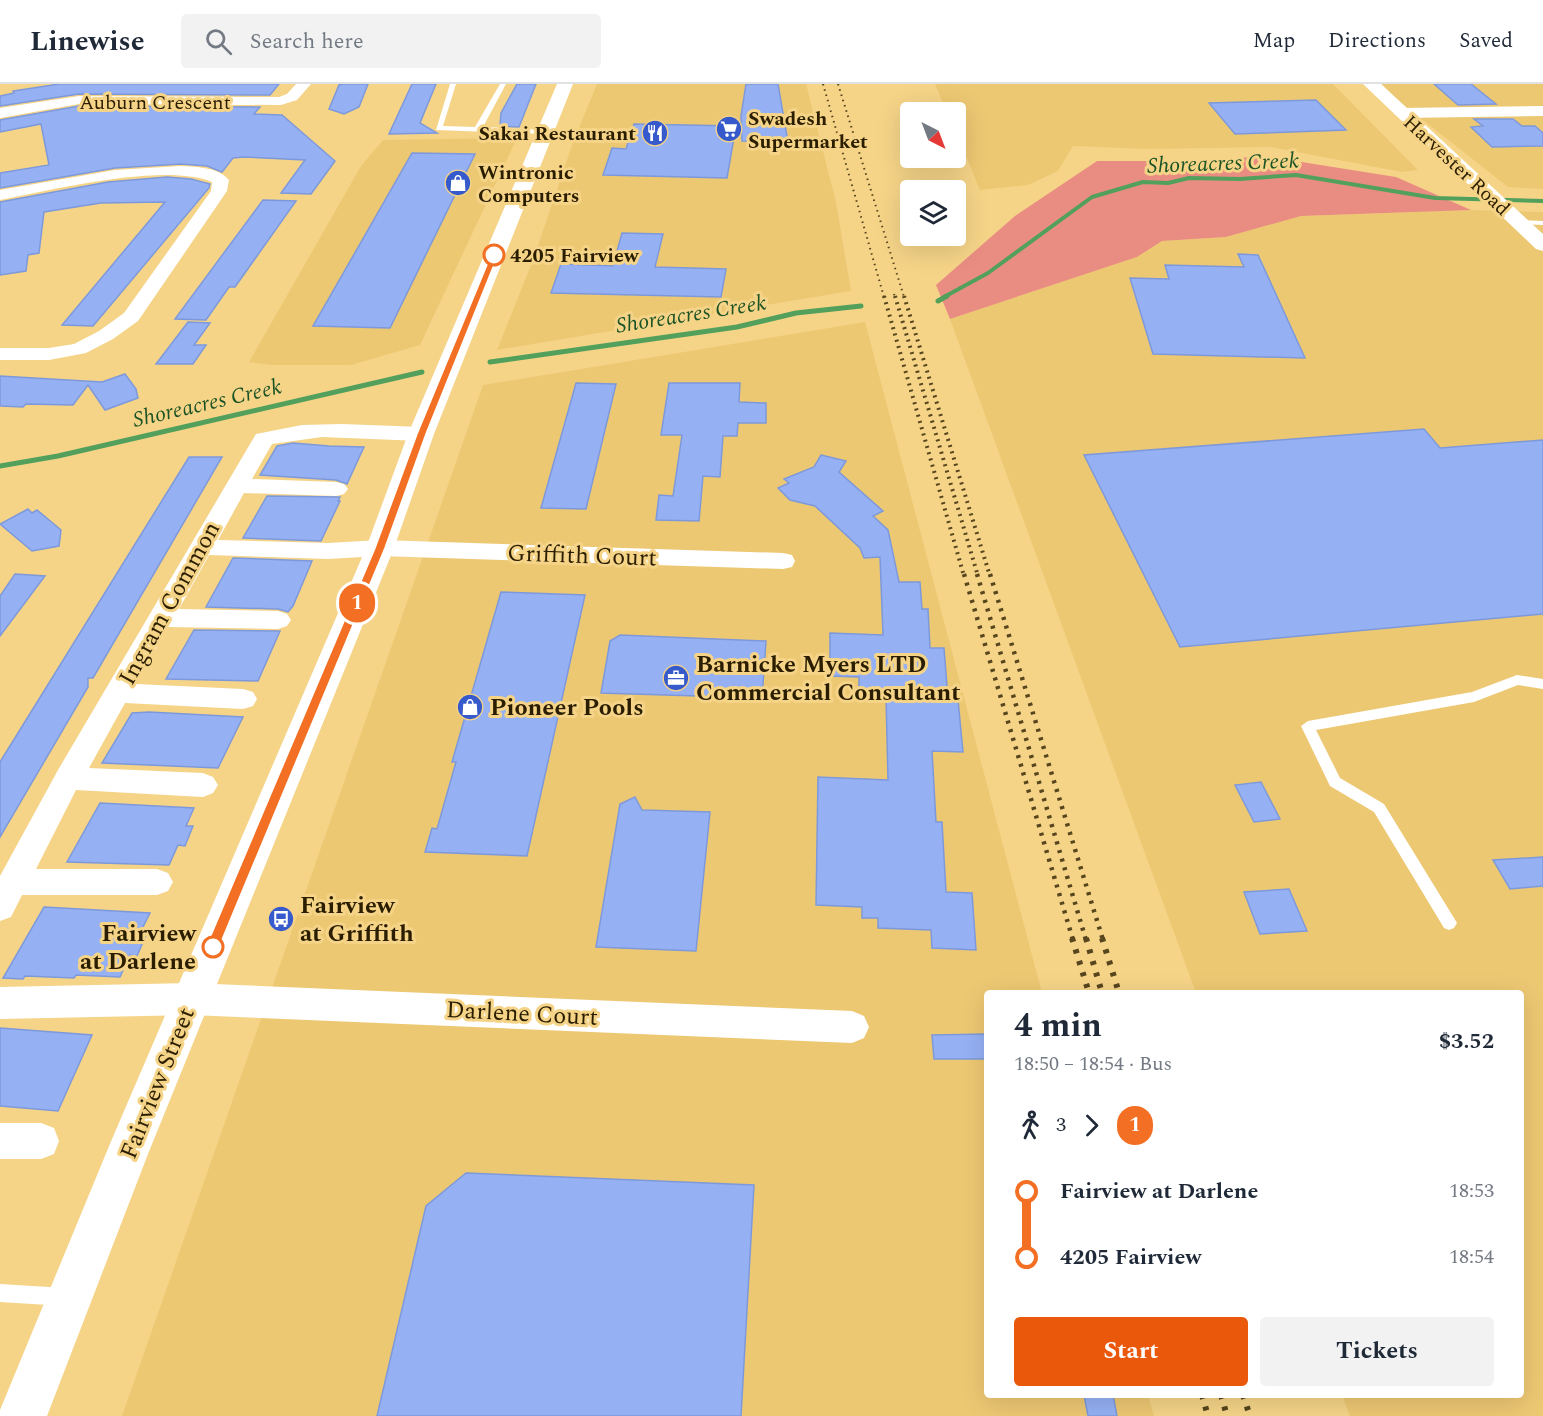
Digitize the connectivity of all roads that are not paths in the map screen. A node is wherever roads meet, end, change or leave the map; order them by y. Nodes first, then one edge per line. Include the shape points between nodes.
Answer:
1 (304, 84) edge
2 (453, 84) edge
3 (503, 84) edge
4 (565, 84) edge
5 (1371, 84) edge
6 (1543, 111) edge
7 (0, 113) edge
8 (1401, 113) junction
9 (478, 129) junction
10 (545, 132) junction
11 (0, 195) edge
12 (1518, 222) junction
13 (1543, 223) edge
14 (1543, 245) edge
15 (0, 354) edge
16 (421, 434) junction
17 (236, 486) junction
18 (336, 489) dead end
19 (200, 547) junction
20 (380, 548) junction
21 (783, 561) dead end
22 (161, 618) junction
23 (278, 620) dead end
24 (1543, 684) edge
25 (119, 693) junction
26 (243, 699) dead end
27 (68, 778) junction
28 (203, 785) dead end
29 (157, 882) dead end
30 (7, 895) edge
31 (1449, 922) dead end
32 (191, 999) junction
33 (0, 1003) edge
34 (852, 1027) dead end
35 (0, 1141) edge
36 (41, 1141) dead end
37 (0, 1293) edge
38 (70, 1297) junction
39 (22, 1416) edge

1 - 7 street, Auburn Crescent via 292,97 281,101 79,100
2 - 9 lane via 438,128
3 - 9 lane
4 - 10 main road, Fairview Street
5 - 8 main road, Harvester Road
6 - 8 street
8 - 12 main road, Harvester Road
9 - 10 lane
10 - 16 main road, Fairview Street
11 - 15 street via 122,174 192,171 213,173 221,180 219,190 131,317 79,349 49,354
12 - 13 lane
12 - 14 main road, Harvester Road
16 - 17 street, Ingram Common via 281,434 264,439
16 - 20 main road, Fairview Street
17 - 18 street
17 - 19 street, Ingram Common
19 - 20 street, Griffith Court via 328,551
19 - 22 street, Ingram Common
20 - 21 street, Griffith Court
20 - 32 main road, Fairview Street
22 - 23 street
22 - 25 street, Ingram Common
24 - 31 lane via 1517,680 1474,697 1308,726 1335,782 1379,808
25 - 26 street
25 - 27 street, Ingram Common
27 - 28 street
27 - 30 street, Ingram Common
29 - 30 street
32 - 33 street, Darlene Court
32 - 34 street, Darlene Court
32 - 38 main road, Fairview Street
35 - 36 street
37 - 38 lane
38 - 39 main road, Fairview Street

